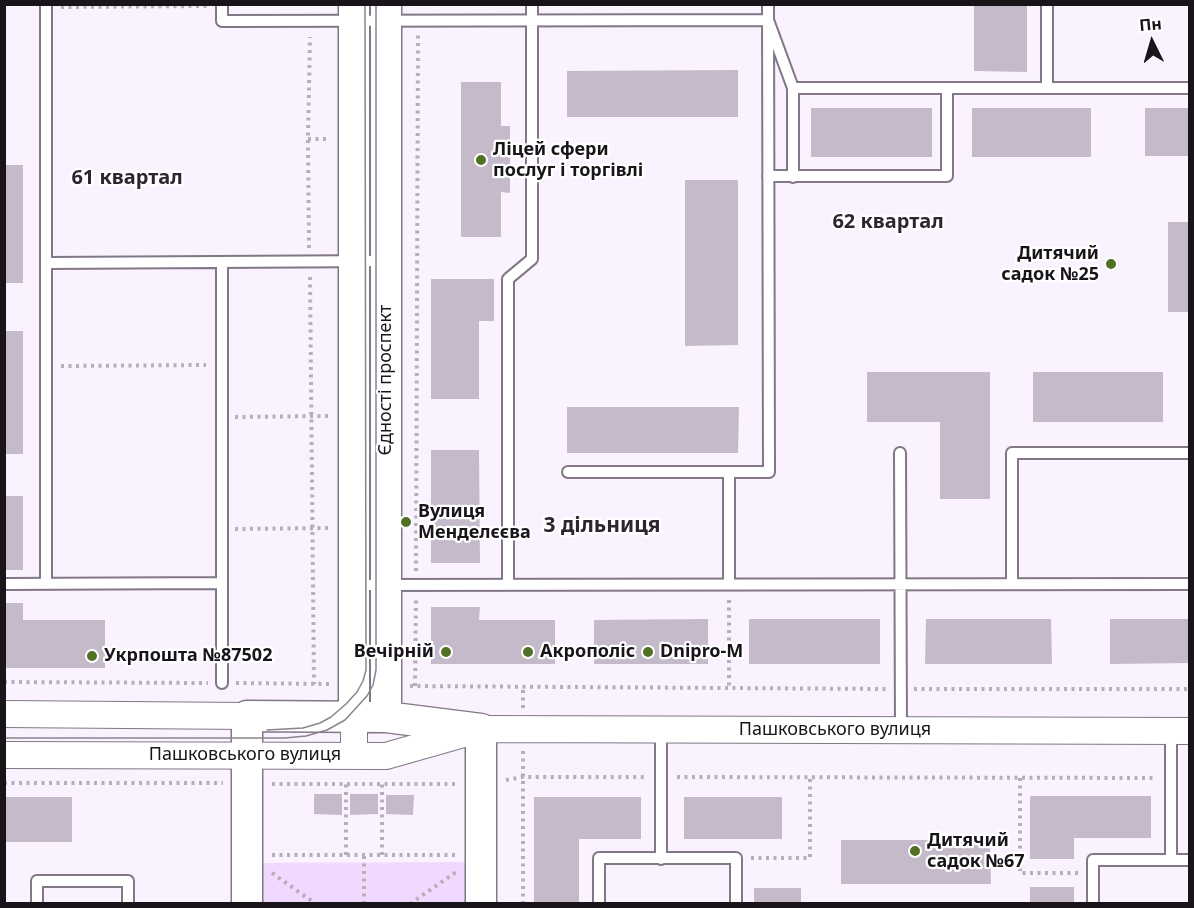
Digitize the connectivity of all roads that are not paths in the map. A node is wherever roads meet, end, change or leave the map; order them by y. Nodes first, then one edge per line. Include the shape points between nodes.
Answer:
1 (532, 4) edge
2 (768, 4) edge
3 (1047, 4) edge
4 (222, 5) edge
5 (46, 6) edge
6 (354, 13) edge
7 (386, 13) edge
8 (532, 20) junction
9 (768, 20) junction
10 (793, 88) junction
11 (947, 88) junction
12 (1047, 88) junction
13 (1190, 88) edge
14 (768, 176) junction
15 (793, 177) junction
16 (354, 261) junction
17 (386, 261) junction
18 (222, 262) junction
19 (46, 263) junction
20 (900, 453) dead end
21 (1190, 453) edge
22 (568, 472) dead end
23 (729, 472) junction
24 (222, 583) junction
25 (4, 584) edge
26 (46, 584) junction
27 (1012, 584) junction
28 (1190, 584) edge
29 (354, 585) junction
30 (386, 585) junction
31 (508, 585) junction
32 (729, 585) junction
33 (900, 585) junction
34 (222, 683) road end
35 (4, 714) edge
36 (247, 716) junction
37 (354, 717) junction
38 (386, 717) junction
39 (481, 729) junction
40 (661, 730) junction
41 (901, 730) junction
42 (1180, 731) edge
43 (4, 754) edge
44 (354, 756) junction
45 (386, 756) junction
46 (247, 769) junction
47 (662, 859) junction
48 (1171, 860) junction
49 (1190, 860) edge
50 (37, 903) edge
51 (128, 903) edge
52 (247, 903) edge
53 (481, 903) edge
54 (599, 903) edge
55 (736, 903) edge
56 (1093, 903) edge

1 - 8 lane
2 - 9 lane
3 - 12 lane
4 - 6 lane via 222,21 310,21
5 - 19 lane
6 - 7 lane
6 - 16 main road, Єдності проспект
7 - 8 lane via 418,21
7 - 17 main road, Єдності проспект
8 - 9 lane
8 - 31 lane via 532,259 508,279
9 - 10 lane
9 - 14 lane
10 - 11 lane
10 - 15 lane
11 - 12 lane
11 - 15 lane via 947,176
12 - 13 lane
14 - 15 lane
14 - 23 lane via 769,472
16 - 17 lane
16 - 18 lane
16 - 29 main road, Єдності проспект
17 - 30 main road, Єдності проспект
18 - 19 lane
18 - 24 lane
19 - 26 lane
20 - 33 lane
21 - 27 lane via 1012,453
22 - 23 lane
23 - 32 lane
24 - 26 lane
24 - 34 lane
25 - 26 lane
27 - 28 lane
27 - 33 lane
29 - 30 lane
29 - 37 main road, Єдності проспект
30 - 31 lane
30 - 38 main road, Єдності проспект
31 - 32 lane
32 - 33 lane
33 - 41 lane
35 - 36 street, Пашковського вулиця
36 - 37 main road, Пашковського вулиця
36 - 46 main road
37 - 38 main road, Пашковського вулиця
37 - 44 street, Єдності проспект
38 - 39 main road, Пашковського вулиця
38 - 45 street, Єдності проспект
39 - 40 street, Пашковського вулиця
39 - 45 street, Пашковського вулиця
39 - 53 main road
40 - 41 street, Пашковського вулиця
40 - 47 lane
41 - 42 street, Пашковського вулиця
42 - 48 lane via 1171,778
43 - 46 street, Пашковського вулиця
44 - 45 street, Пашковського вулиця
44 - 46 street, Пашковського вулиця
46 - 52 main road
47 - 54 lane via 599,858
47 - 55 lane via 736,858
48 - 49 lane
48 - 56 lane via 1093,860
50 - 51 lane via 37,881 128,881

